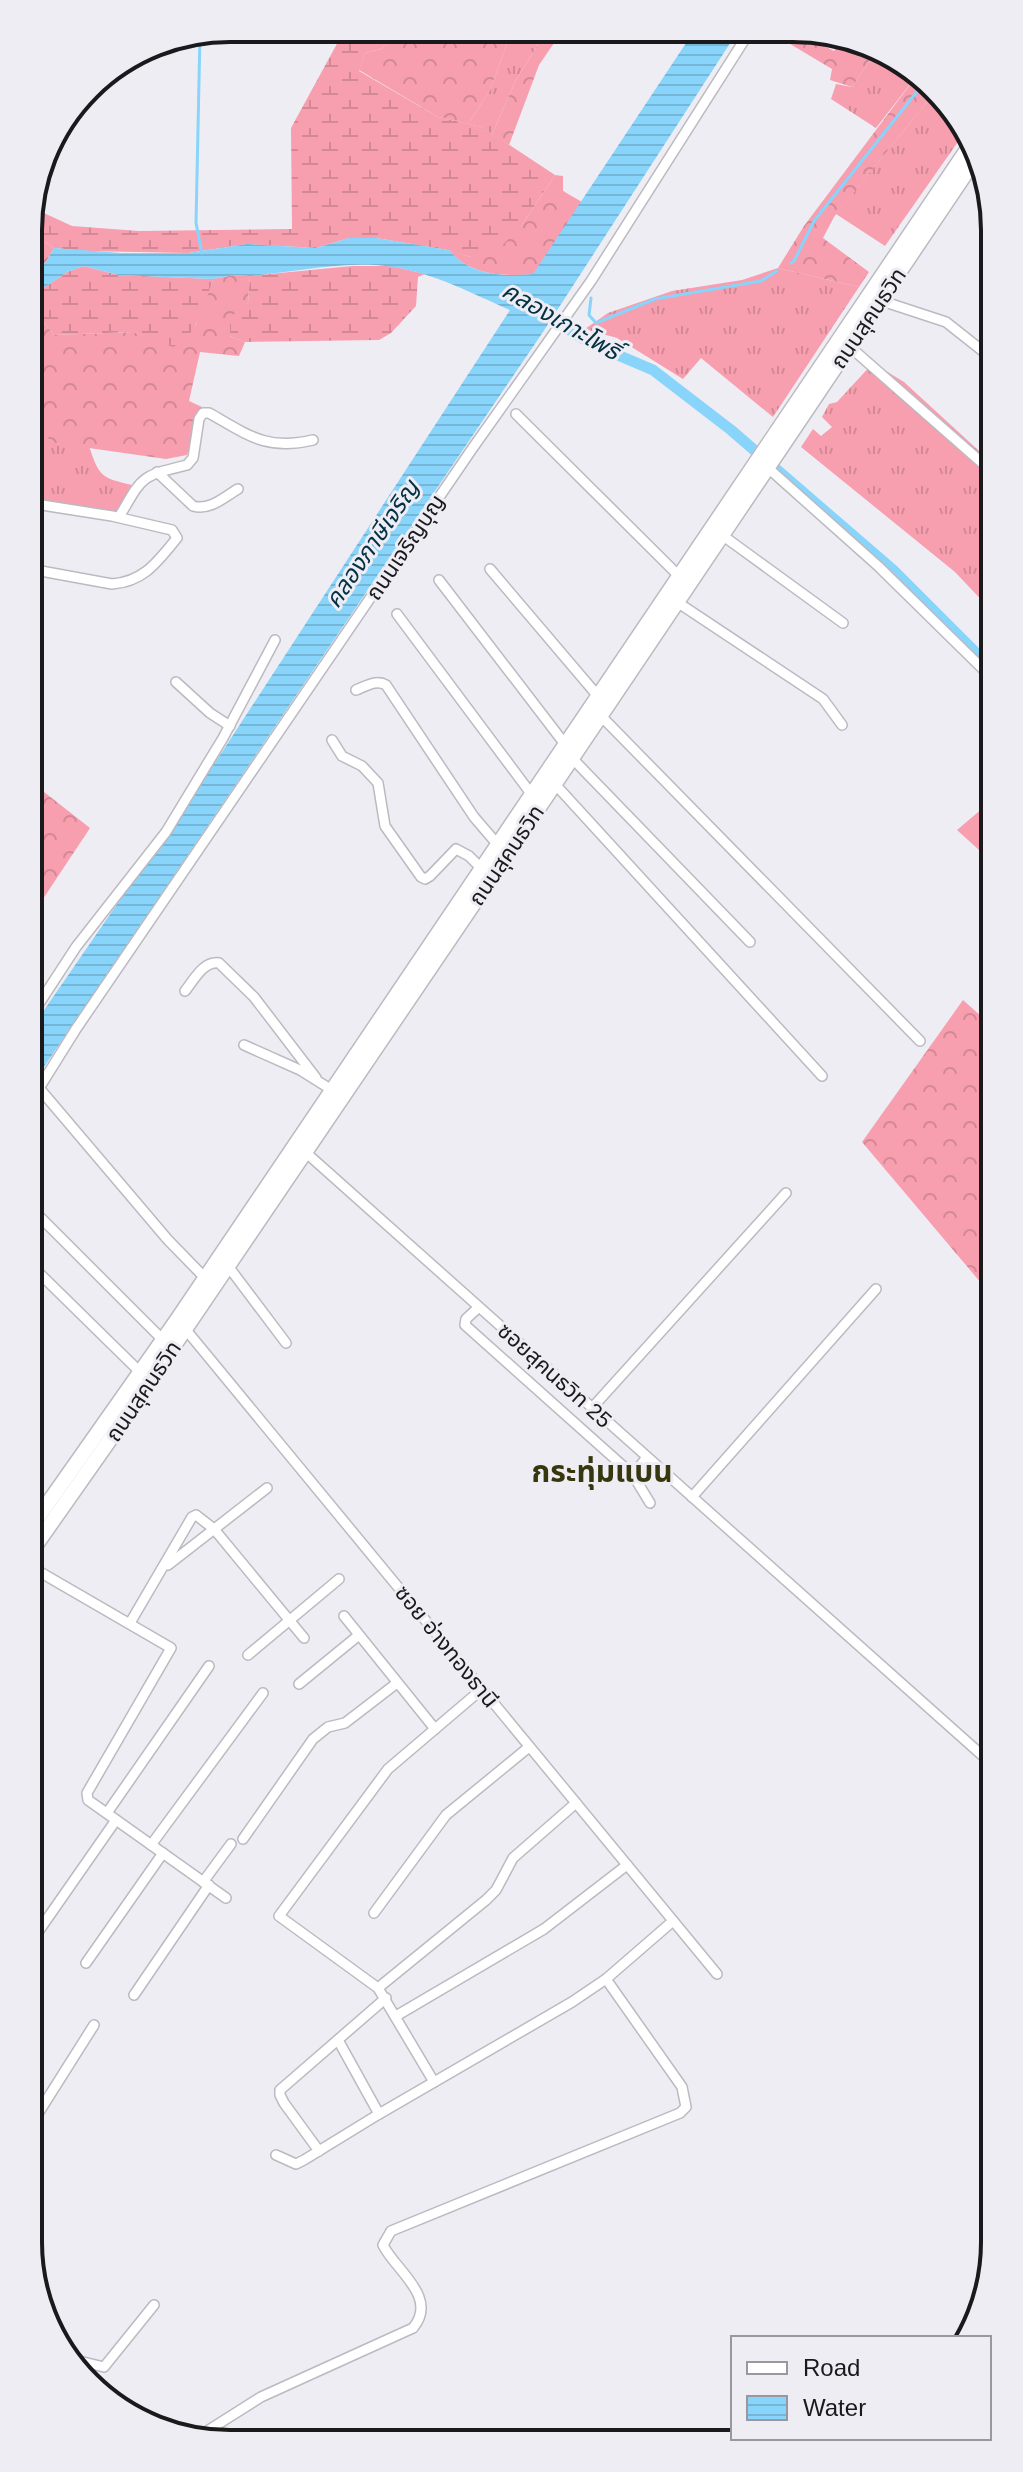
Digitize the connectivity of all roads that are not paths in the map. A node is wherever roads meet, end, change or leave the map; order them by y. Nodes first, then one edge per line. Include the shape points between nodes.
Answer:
1 (743, 42) edge
2 (965, 154) edge
3 (970, 166) edge
4 (874, 298) junction
5 (849, 346) junction
6 (981, 350) edge
7 (516, 414) dead end
8 (313, 440) dead end
9 (981, 462) edge
10 (767, 467) junction
11 (157, 472) junction
12 (238, 489) dead end
13 (42, 505) edge
14 (119, 517) junction
15 (722, 535) junction
16 (490, 569) dead end
17 (42, 571) edge
18 (679, 576) junction
19 (439, 580) dead end
20 (677, 602) junction
21 (397, 614) dead end
22 (843, 623) dead end
23 (275, 640) dead end
24 (981, 667) edge
25 (176, 682) dead end
26 (356, 690) dead end
27 (597, 695) junction
28 (600, 715) junction
29 (842, 725) dead end
30 (230, 726) junction
31 (332, 740) dead end
32 (566, 750) junction
33 (554, 783) junction
34 (532, 795) junction
35 (498, 845) junction
36 (482, 869) junction
37 (750, 942) dead end
38 (185, 991) dead end
39 (42, 999) edge
40 (920, 1041) dead end
41 (244, 1045) dead end
42 (822, 1076) dead end
43 (316, 1078) junction
44 (42, 1083) edge
45 (332, 1090) junction
46 (42, 1092) edge
47 (300, 1148) junction
48 (786, 1193) dead end
49 (42, 1219) edge
50 (228, 1266) junction
51 (42, 1276) edge
52 (209, 1283) junction
53 (876, 1289) dead end
54 (479, 1307) junction
55 (181, 1324) junction
56 (163, 1340) junction
57 (286, 1343) dead end
58 (145, 1377) junction
59 (592, 1408) junction
60 (647, 1457) junction
61 (633, 1475) junction
62 (267, 1488) dead end
63 (692, 1497) junction
64 (650, 1503) dead end
65 (42, 1513) edge
66 (214, 1529) junction
67 (42, 1535) edge
68 (162, 1570) junction
69 (42, 1573) edge
70 (339, 1579) dead end
71 (344, 1616) dead end
72 (289, 1621) junction
73 (130, 1623) junction
74 (359, 1635) junction
75 (304, 1638) dead end
76 (248, 1655) dead end
77 (209, 1666) dead end
78 (397, 1683) junction
79 (299, 1684) dead end
80 (482, 1689) junction
81 (263, 1693) dead end
82 (435, 1729) junction
83 (529, 1747) junction
84 (981, 1754) edge
85 (576, 1803) junction
86 (107, 1813) junction
87 (116, 1820) junction
88 (243, 1839) dead end
89 (231, 1844) dead end
90 (151, 1845) junction
91 (163, 1853) junction
92 (627, 1865) junction
93 (206, 1884) junction
94 (226, 1898) dead end
95 (374, 1913) dead end
96 (673, 1921) junction
97 (42, 1926) edge
98 (86, 1963) dead end
99 (717, 1974) dead end
100 (606, 1979) junction
101 (378, 1988) junction
102 (134, 1995) dead end
103 (386, 1998) junction
104 (396, 2016) junction
105 (94, 2025) dead end
106 (338, 2040) junction
107 (434, 2082) junction
108 (42, 2107) edge
109 (379, 2114) junction
110 (319, 2151) junction
111 (276, 2155) dead end
112 (154, 2305) dead end
113 (86, 2363) edge
114 (211, 2429) edge

1 - 44 street, ถนนเจริญบุญ via 591,281
2 - 4 main road, ถนนสุคนธวิท
3 - 4 main road, ถนนสุคนธวิท
4 - 5 main road, ถนนสุคนธวิท
4 - 6 street via 946,322
4 - 18 main road, ถนนสุคนธวิท
5 - 9 street
5 - 10 main road, ถนนสุคนธวิท
7 - 18 street
8 - 11 street via 273,444 203,413 190,462
10 - 15 main road, ถนนสุคนธวิท
10 - 24 street
11 - 12 street via 199,508
11 - 14 street via 142,480
13 - 14 street
14 - 17 street via 177,535 138,579 112,584
15 - 20 main road, ถนนสุคนธวิท
15 - 22 street
16 - 27 street
18 - 27 main road, ถนนสุคนธวิท
19 - 32 street
20 - 28 main road, ถนนสุคนธวิท
20 - 29 street via 823,699
21 - 34 street
23 - 30 street
25 - 30 street
26 - 35 street via 386,685
27 - 32 main road, ถนนสุคนธวิท
28 - 32 main road, ถนนสุคนธวิท
28 - 40 street
30 - 39 street via 166,832
31 - 36 street via 342,756 378,783 385,826 421,877 430,876 456,849
32 - 33 main road, ถนนสุคนธวิท
32 - 34 main road, ถนนสุคนธวิท
32 - 37 street
33 - 42 street
33 - 47 main road, ถนนสุคนธวิท
34 - 35 main road, ถนนสุคนธวิท
35 - 36 main road, ถนนสุคนธวิท
36 - 45 main road, ถนนสุคนธวิท
38 - 43 street via 205,966 219,963 254,997
41 - 43 street
43 - 45 street
45 - 47 main road, ถนนสุคนธวิท
46 - 52 street
47 - 50 main road, ถนนสุคนธวิท
47 - 52 main road, ถนนสุคนธวิท
47 - 54 street, ซอยสุคนธวิท 25
48 - 59 street
49 - 56 street
50 - 52 main road, ถนนสุคนธวิท
50 - 57 street
51 - 58 street
52 - 55 main road, ถนนสุคนธวิท
53 - 63 street
54 - 59 street, ซอยสุคนธวิท 25
54 - 61 street via 465,1325
55 - 56 main road, ถนนสุคนธวิท
55 - 58 main road, ถนนสุคนธวิท
55 - 80 street, ซอย อ่างทองธานี
56 - 58 main road, ถนนสุคนธวิท
58 - 65 main road, ถนนสุคนธวิท
58 - 67 main road, ถนนสุคนธวิท
59 - 60 street, ซอยสุคนธวิท 25
60 - 61 street
60 - 63 street, ซอยสุคนธวิท 25
61 - 64 street
62 - 66 street
63 - 84 street, ซอยสุคนธวิท 25
66 - 68 street
66 - 68 street via 194,1515
66 - 72 street
68 - 73 street
69 - 73 street
70 - 72 street
71 - 74 street
72 - 75 street
72 - 76 street
73 - 86 street via 171,1648 87,1793 88,1800
74 - 78 street
74 - 79 street
77 - 86 street
78 - 82 street
78 - 88 street via 345,1723 328,1727 313,1739
80 - 82 street
80 - 83 street, ซอย อ่างทองธานี
81 - 90 street
82 - 101 street via 378,1779 279,1916
83 - 85 street, ซอย อ่างทองธานี
83 - 95 street via 446,1815
85 - 92 street, ซอย อ่างทองธานี
85 - 101 street via 513,1858 486,1900
86 - 87 street
87 - 90 street
87 - 97 street
89 - 93 street
90 - 91 street
91 - 93 street
91 - 98 street
92 - 96 street, ซอย อ่างทองธานี
92 - 104 street via 544,1929
93 - 94 street
93 - 102 street
96 - 99 street, ซอย อ่างทองธานี
96 - 100 street
100 - 107 street
100 - 114 street via 682,2087 686,2107 391,2231 383,2245 418,2296 419,2318 413,2328 261,2397
101 - 103 street
103 - 104 street
103 - 106 street
104 - 107 street
105 - 108 street
106 - 109 street
106 - 110 street via 280,2090
107 - 109 street
109 - 110 street
110 - 111 street via 296,2164
112 - 113 street via 104,2367

